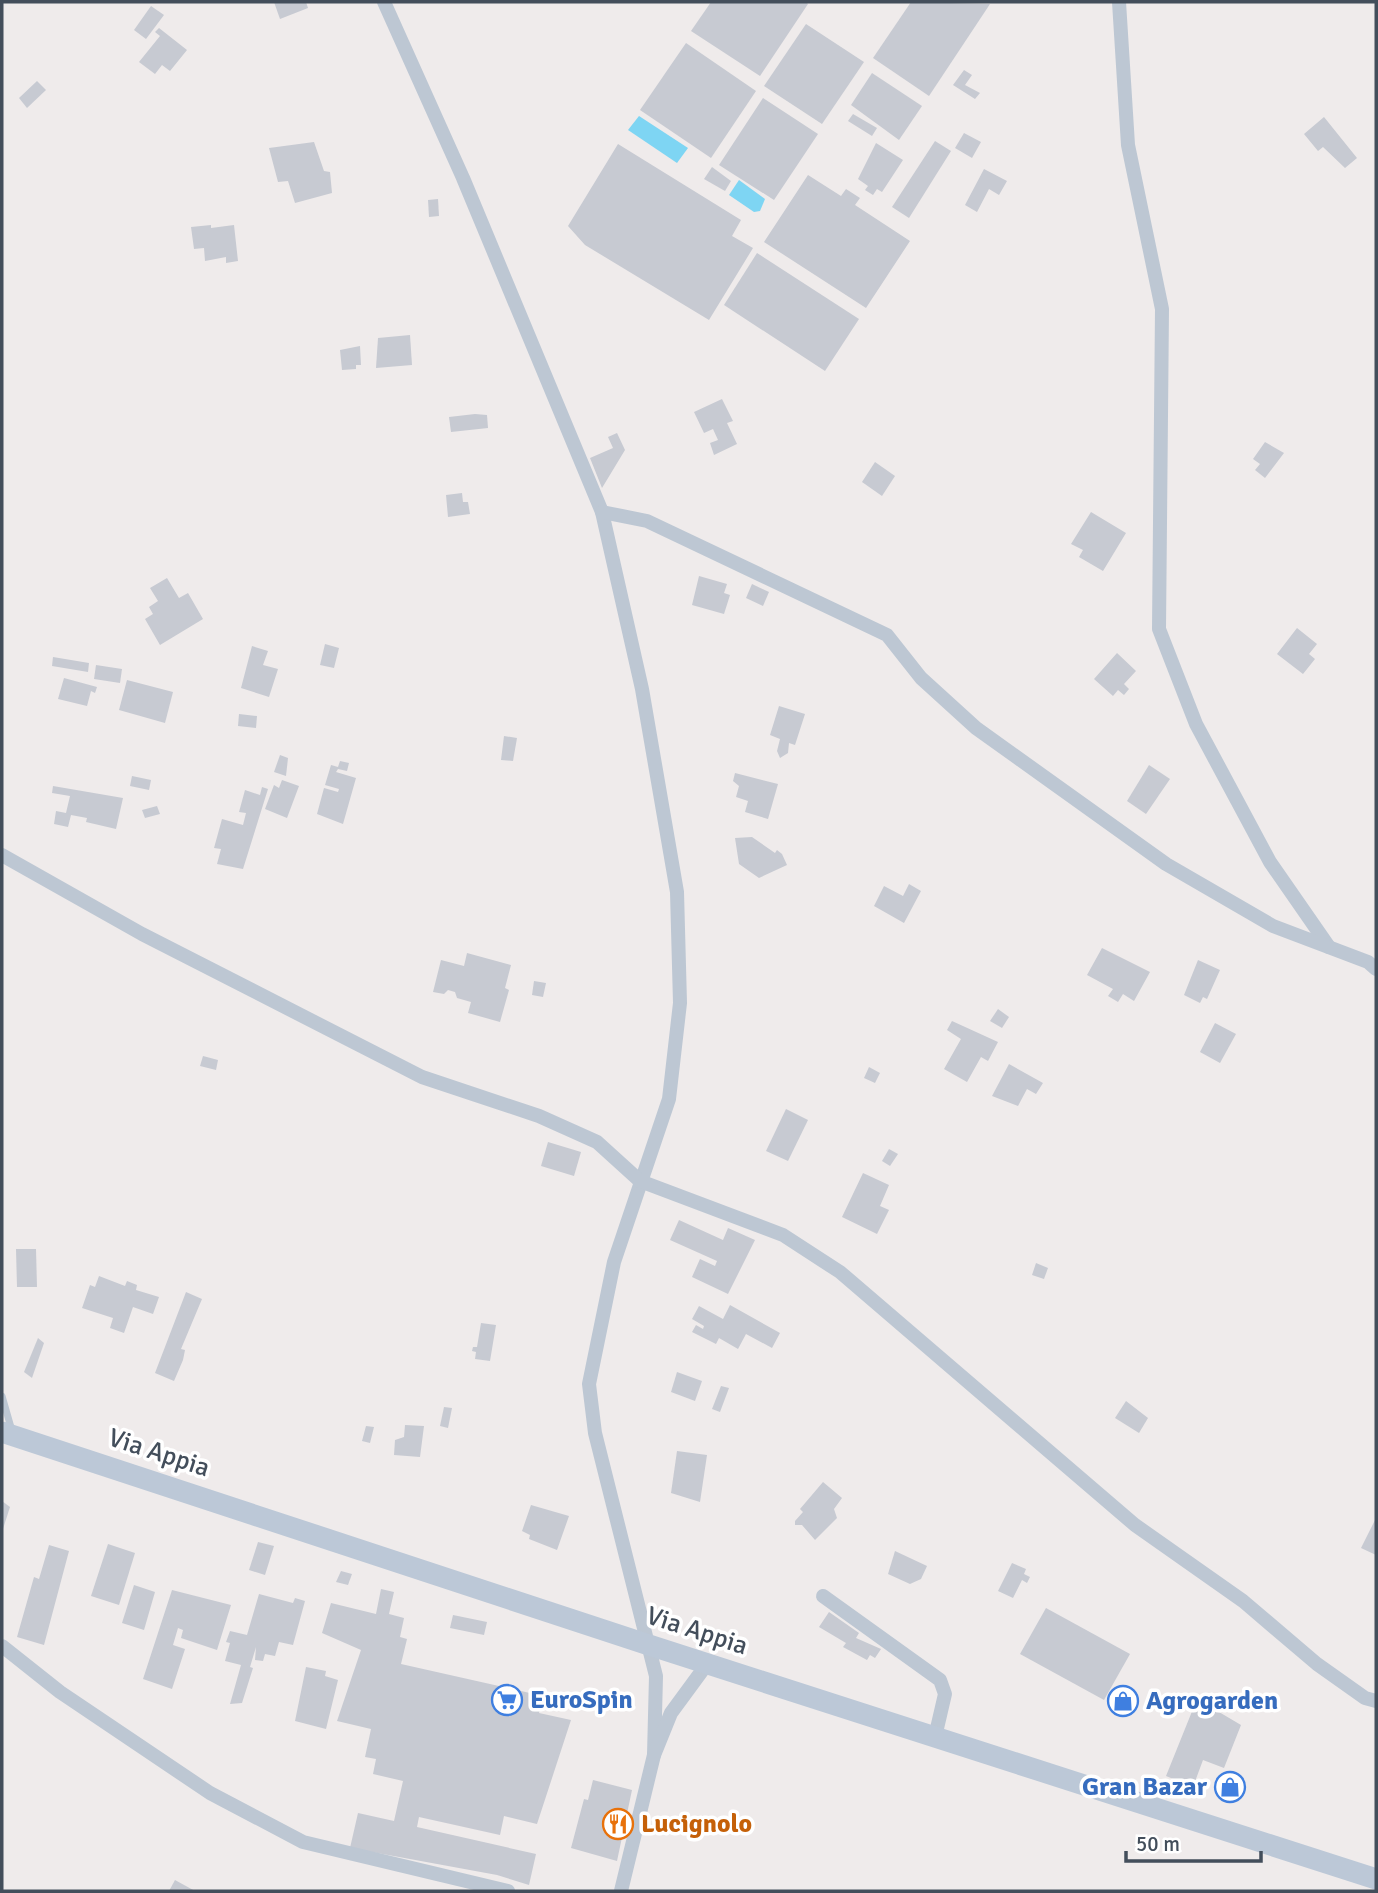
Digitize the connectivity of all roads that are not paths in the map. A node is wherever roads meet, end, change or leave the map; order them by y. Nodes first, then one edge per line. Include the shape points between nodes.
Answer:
1 (384, 2) edge
2 (1119, 2) edge
3 (602, 512) junction
4 (2, 855) edge
5 (1329, 947) junction
6 (1376, 969) edge
7 (640, 1181) junction
8 (2, 1396) edge
9 (7, 1434) edge
10 (823, 1596) dead end
11 (649, 1645) junction
12 (2, 1646) edge
13 (707, 1664) junction
14 (1376, 1701) edge
15 (935, 1737) junction
16 (654, 1755) junction
17 (1376, 1879) edge
18 (508, 1891) edge
19 (621, 1891) edge

1 - 3 street
2 - 5 street via 1128,145 1163,309 1159,629 1202,735 1270,862
3 - 5 street via 646,521 887,635 920,678 976,728 1166,864 1273,926
3 - 7 street via 642,689 677,892 680,1003 669,1099
4 - 7 street via 142,934 422,1077 539,1116 597,1142
5 - 6 street
7 - 11 street via 614,1262 589,1384 595,1433
7 - 14 street via 783,1235 840,1272 1135,1525 1243,1601 1317,1664
8 - 9 lane
9 - 11 main road, Via Appia
10 - 15 street via 940,1680 945,1694
11 - 13 main road, Via Appia
11 - 16 street via 656,1676
12 - 18 street via 60,1692 209,1793 303,1842
13 - 15 main road, Via Appia
13 - 16 street via 671,1713
15 - 17 main road, Via Appia
16 - 19 street

